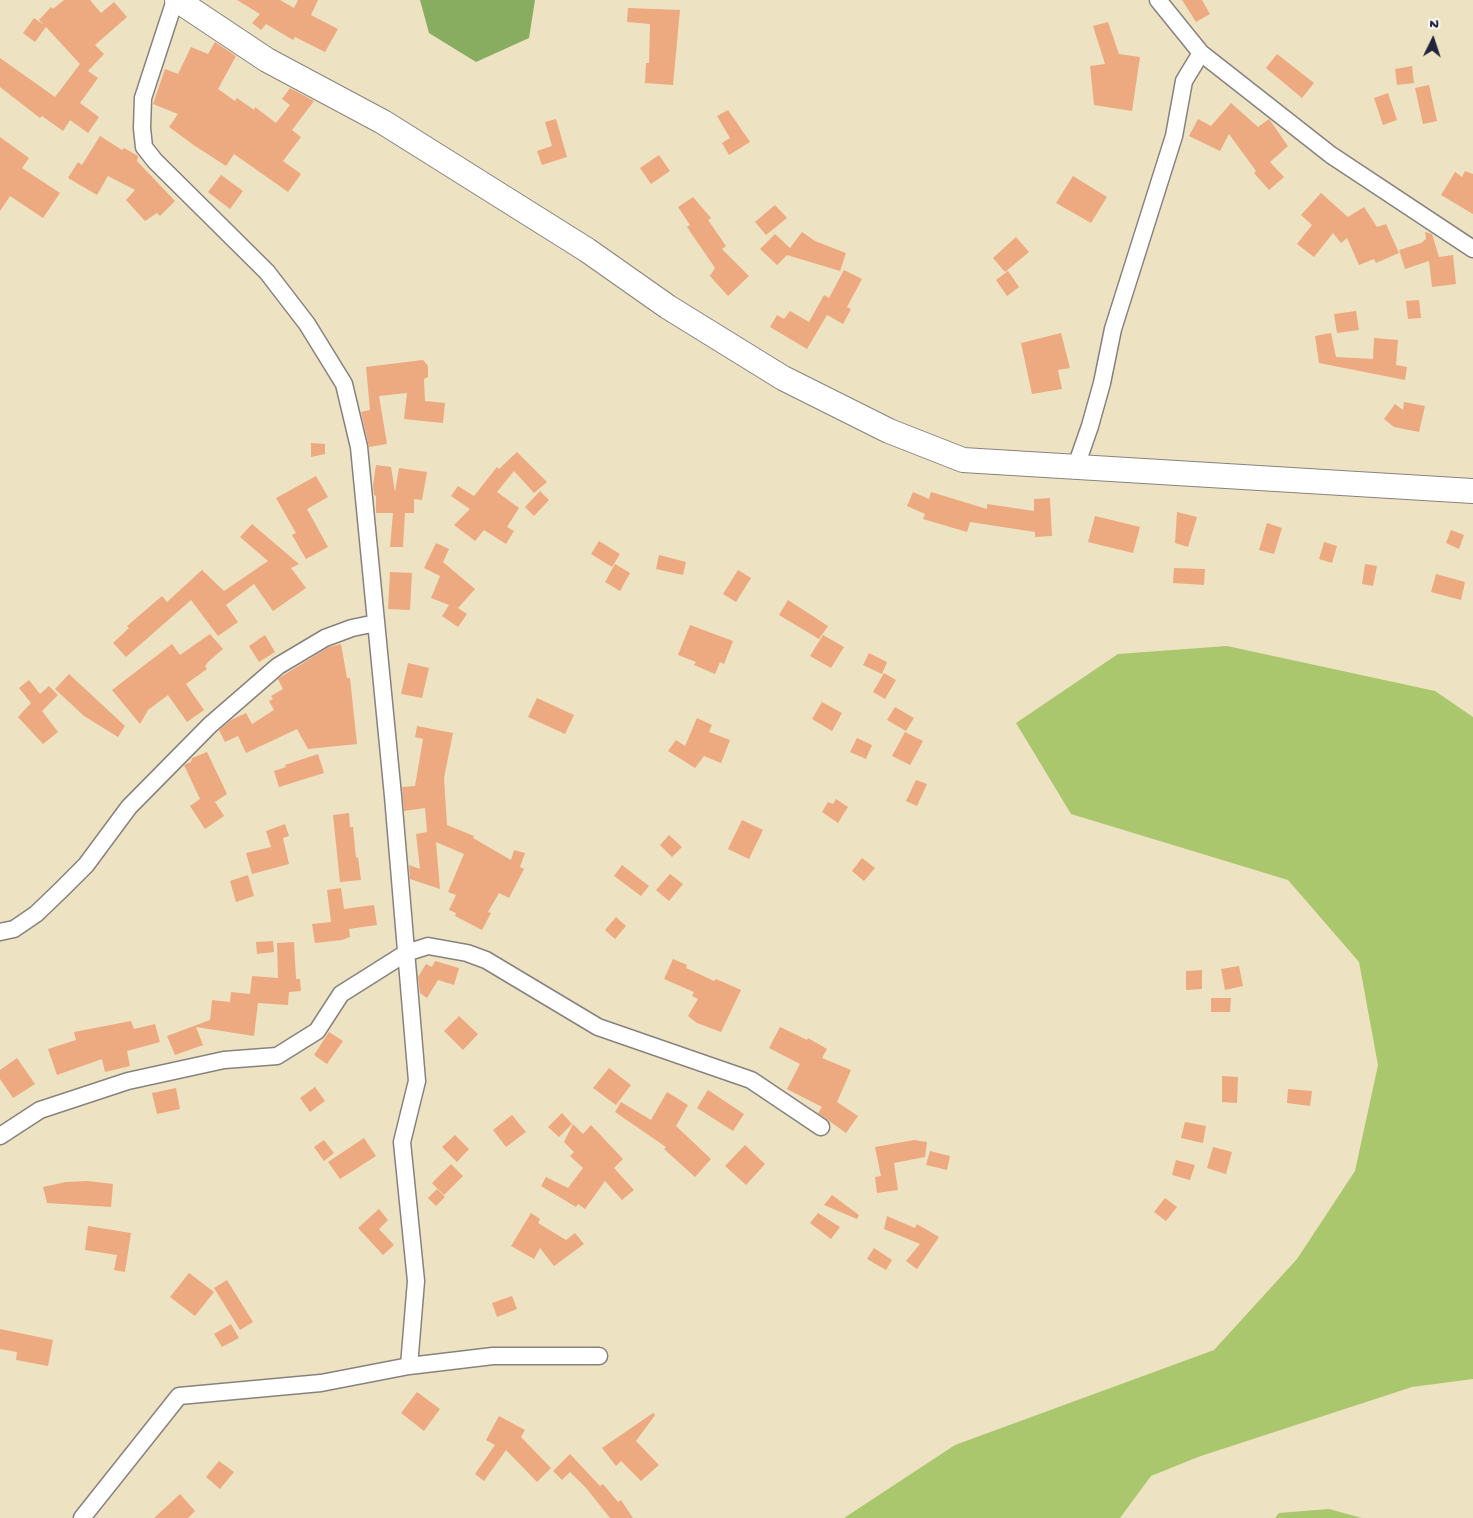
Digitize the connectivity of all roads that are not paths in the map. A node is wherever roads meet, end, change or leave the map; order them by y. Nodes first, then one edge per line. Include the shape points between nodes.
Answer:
1 (176, 0) edge
2 (1158, 0) edge
3 (1201, 53) junction
4 (1473, 249) edge
5 (1075, 468) junction
6 (1473, 491) edge
7 (376, 623) junction
8 (0, 932) edge
9 (406, 953) junction
10 (821, 1127) dead end
11 (0, 1136) edge
12 (599, 1356) dead end
13 (409, 1366) junction
14 (82, 1518) edge

1 - 5 street via 267,60 391,127 783,378 889,431 963,460
1 - 7 street via 143,98 144,147 266,272 308,324 344,384 359,447
2 - 3 street
3 - 4 street via 1331,155
3 - 5 street via 1184,81 1174,136 1116,319 1090,426
5 - 6 street
7 - 8 street via 325,638 278,666 210,725 129,806 86,865 62,890 14,929
7 - 9 street
9 - 10 street via 428,946 486,960 598,1027 751,1080
9 - 11 street via 341,994 317,1031 277,1056 224,1060 128,1081 40,1110
9 - 13 street via 417,1081 402,1142 416,1282
12 - 13 street via 493,1356
13 - 14 street via 321,1384 179,1396

